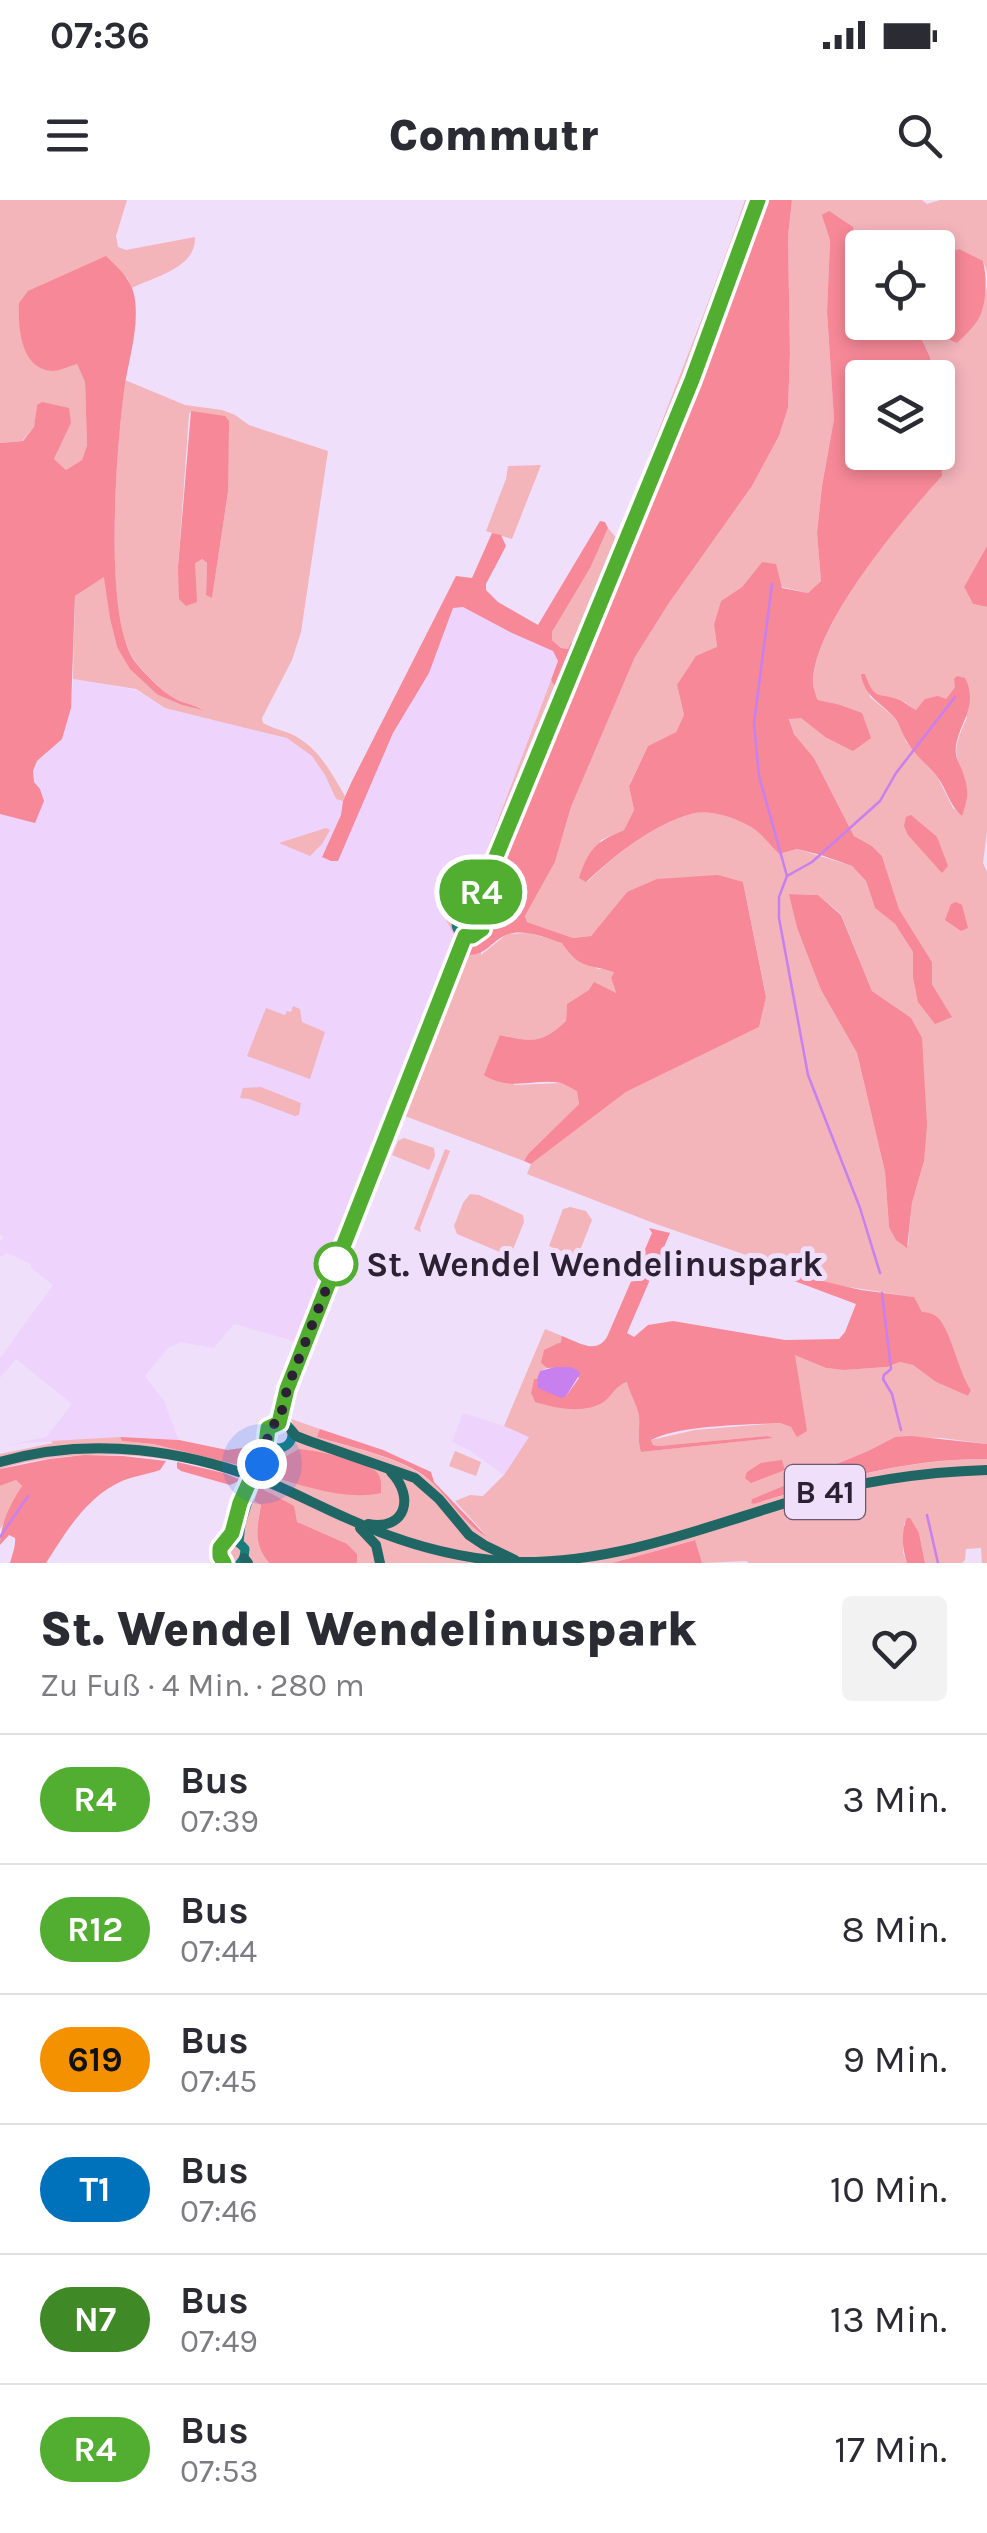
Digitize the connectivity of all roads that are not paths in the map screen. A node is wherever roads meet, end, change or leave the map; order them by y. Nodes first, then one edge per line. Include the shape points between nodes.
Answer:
1 (758, 200) edge
2 (474, 910) junction
3 (465, 936) junction
4 (279, 1423) junction
5 (290, 1437) junction
6 (268, 1441) junction
7 (277, 1448) junction
8 (0, 1462) edge
9 (260, 1463) junction
10 (389, 1470) junction
11 (987, 1470) edge
12 (350, 1520) junction
13 (234, 1541) junction
14 (244, 1561) edge
15 (490, 1562) edge
16 (520, 1562) edge
17 (224, 1563) edge
18 (380, 1563) edge

1 - 2 main road via 677,416
2 - 3 main road via 482,929
2 - 3 main road via 456,918
3 - 4 main road
4 - 5 main road
4 - 6 main road via 268,1428
5 - 7 main road
5 - 10 highway
6 - 7 main road
6 - 9 main road
7 - 9 main road
8 - 12 highway, B 41 via 75,1449 179,1455 276,1486
9 - 13 main road, bridge
10 - 12 highway via 405,1492 399,1516 384,1525
10 - 16 highway via 415,1478 469,1534
11 - 16 highway, B 41 via 836,1489 626,1552
12 - 15 highway, B 41 via 411,1544
12 - 18 highway via 376,1545
13 - 14 main road via 244,1549
13 - 17 main road via 222,1545
15 - 16 highway, B 41

